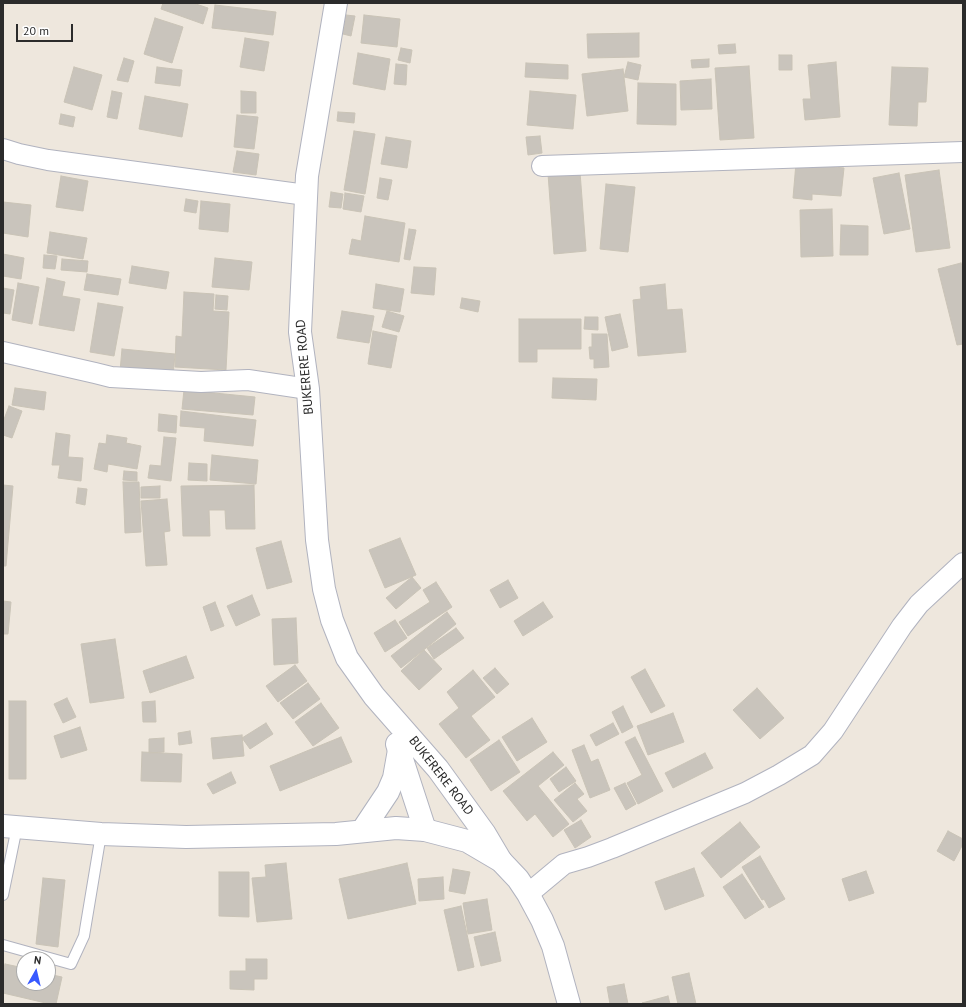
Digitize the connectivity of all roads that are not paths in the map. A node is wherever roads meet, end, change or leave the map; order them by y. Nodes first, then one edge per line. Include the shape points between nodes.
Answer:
1 (336, 3) edge
2 (3, 149) edge
3 (963, 152) edge
4 (542, 166) dead end
5 (306, 195) junction
6 (3, 352) edge
7 (308, 389) junction
8 (963, 563) edge
9 (374, 696) junction
10 (399, 750) junction
11 (10, 826) edge
12 (425, 830) junction
13 (362, 832) junction
14 (101, 834) junction
15 (501, 861) junction
16 (528, 894) junction
17 (3, 895) edge
18 (3, 945) edge
19 (569, 1004) edge

1 - 5 street, BUKERERE ROAD
2 - 5 street via 48,160
3 - 4 street
5 - 7 street, BUKERERE ROAD via 300,332
6 - 7 street via 111,377 201,382 248,380
7 - 9 street, BUKERERE ROAD via 317,540 324,589 332,620 347,658
8 - 16 street via 919,604 833,731 812,755 745,792 588,858 564,864
9 - 10 street, BUKERERE ROAD
9 - 15 street, BUKERERE ROAD via 438,769 485,834
10 - 12 street, BUKERERE ROAD
10 - 13 street via 394,778 388,792
11 - 14 street, BUKERERE ROAD
11 - 17 lane
12 - 13 street, BUKERERE ROAD via 396,828
12 - 15 street, BUKERERE ROAD via 467,841
13 - 14 street, BUKERERE ROAD via 186,837
14 - 18 lane via 84,936 71,964
15 - 16 street, BUKERERE ROAD
16 - 19 street, BUKERERE ROAD via 553,946

